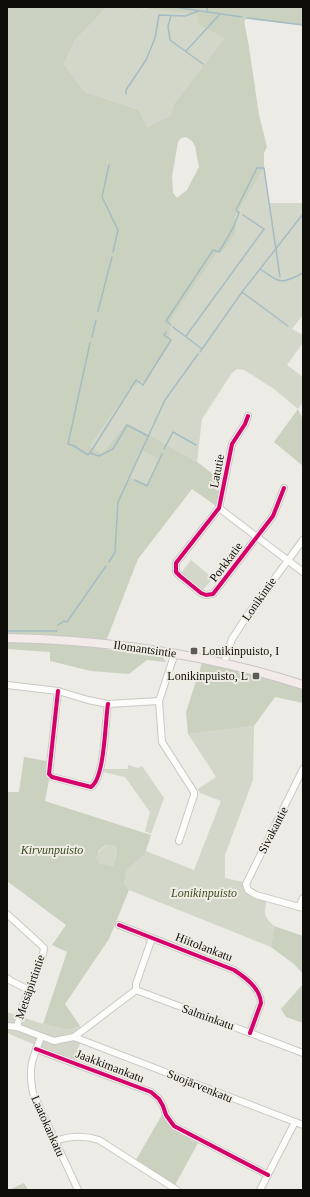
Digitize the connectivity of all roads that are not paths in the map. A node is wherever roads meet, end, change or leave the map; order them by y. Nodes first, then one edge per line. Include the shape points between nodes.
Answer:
1 (248, 416) dead end
2 (284, 488) dead end
3 (219, 508) junction
4 (257, 538) junction
5 (303, 540) edge
6 (287, 561) junction
7 (303, 572) edge
8 (7, 638) edge
9 (174, 653) junction
10 (224, 663) junction
11 (303, 684) edge
12 (7, 685) edge
13 (58, 692) junction
14 (159, 701) junction
15 (108, 704) junction
16 (303, 769) edge
17 (179, 841) dead end
18 (303, 898) edge
19 (301, 908) edge
20 (7, 914) edge
21 (119, 924) dead end
22 (152, 938) junction
23 (7, 978) edge
24 (29, 990) junction
25 (136, 990) junction
26 (7, 1026) edge
27 (17, 1027) junction
28 (250, 1032) junction
29 (41, 1037) junction
30 (74, 1037) junction
31 (36, 1048) junction
32 (303, 1052) edge
33 (294, 1122) junction
34 (303, 1126) edge
35 (55, 1141) junction
36 (268, 1175) junction
37 (78, 1190) edge
38 (176, 1190) edge
39 (260, 1190) edge

1 - 3 street, Latutie via 232,444
2 - 4 street via 273,516
3 - 4 street, Porkkatie
3 - 4 street, Porkkatie via 176,563 176,572 201,593 209,595 216,592
4 - 6 street, Porkkatie
5 - 6 street, Lonikintie
6 - 7 street, Porkkatie
6 - 10 street, Lonikintie via 232,639
8 - 9 main road, Ilomantsintie via 91,642
9 - 10 main road, Ilomantsintie
9 - 14 street
10 - 11 main road, Ilomantsintie
12 - 13 street
13 - 15 street
13 - 15 street via 49,774 91,787 95,785 102,762
14 - 15 street
14 - 17 street via 162,742 194,792
16 - 19 street, Sivakantie via 247,880 248,890 256,895
18 - 19 street
20 - 24 street, Metsäpirtintie via 44,948
21 - 22 street, Hiitolankatu
22 - 25 street
22 - 28 street, Hiitolankatu via 234,970 251,984 258,993 261,1003
23 - 24 street
24 - 27 street, Metsäpirtintie
25 - 28 street, Salminkatu
25 - 30 street
26 - 27 street
27 - 29 street
28 - 32 street, Salminkatu
29 - 30 street via 54,1041
29 - 31 street, Laatokankatu
30 - 33 street, Suojärvenkatu
31 - 35 street, Laatokankatu via 30,1072 32,1093
31 - 36 street, Jaakkimankatu via 151,1092 159,1099 174,1126
33 - 34 street, Suojärvenkatu
33 - 36 street
35 - 37 street, Laatokankatu
35 - 38 street via 75,1136 88,1136 99,1140
36 - 39 street

